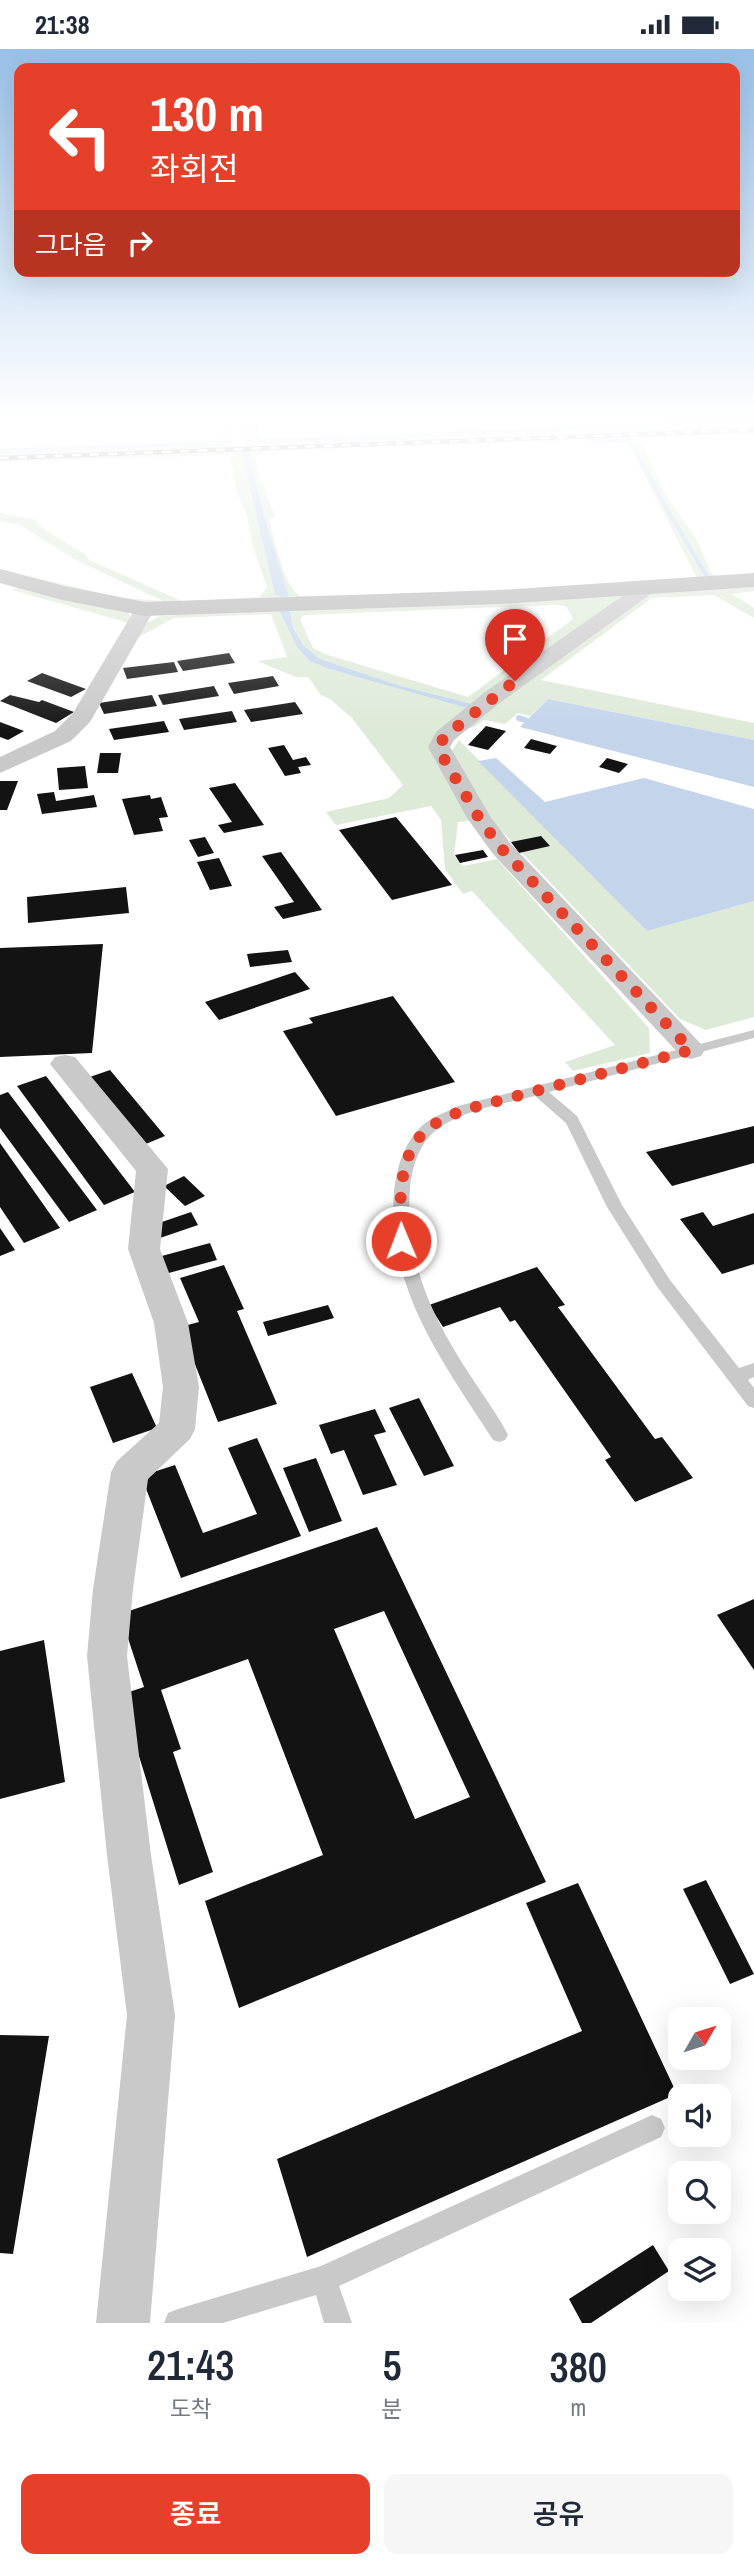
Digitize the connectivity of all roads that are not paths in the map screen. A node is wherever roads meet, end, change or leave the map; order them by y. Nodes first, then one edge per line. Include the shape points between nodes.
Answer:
1 (0, 576) edge
2 (754, 580) edge
3 (645, 589) junction
4 (145, 609) junction
5 (0, 766) edge
6 (754, 1034) edge
7 (691, 1050) junction
8 (65, 1064) dead end
9 (537, 1090) junction
10 (754, 1370) edge
11 (735, 1377) junction
12 (754, 1401) edge
13 (499, 1435) dead end
14 (653, 2128) dead end
15 (324, 2279) junction
16 (123, 2323) edge
17 (178, 2323) edge
18 (338, 2323) edge

1 - 4 main road
2 - 3 main road
3 - 4 main road
3 - 7 street via 493,697 444,737 439,747 502,849
4 - 5 street via 82,717 63,736
6 - 7 lane
7 - 9 lane
8 - 16 street via 152,1169 144,1249 172,1323 181,1387 177,1429 130,1472 107,1655 150,2015
9 - 11 lane via 572,1120 615,1207 664,1284
9 - 13 lane via 463,1110 431,1126 407,1156 400,1197 401,1241 409,1278 434,1332
10 - 11 lane
11 - 12 lane
14 - 15 lane
15 - 17 lane
15 - 18 lane

